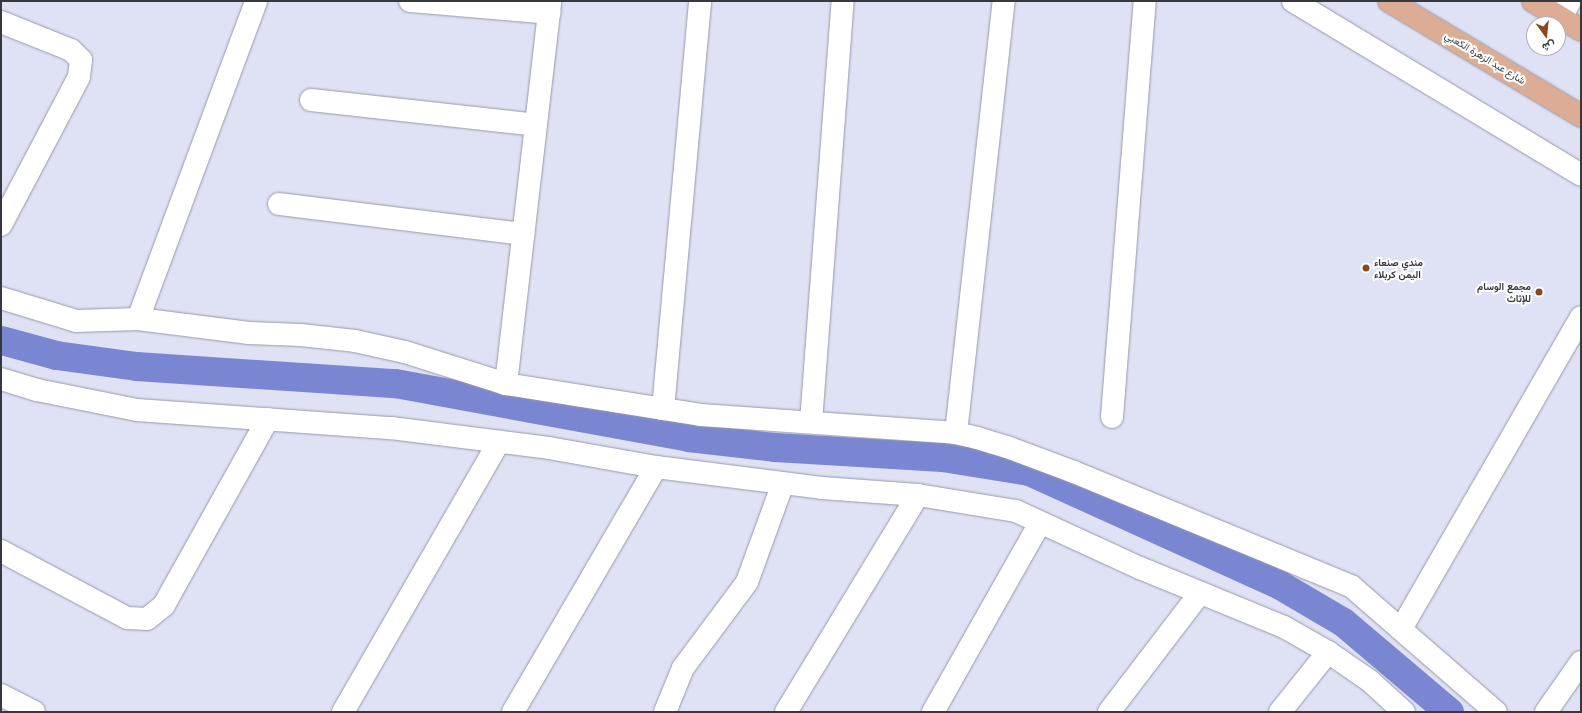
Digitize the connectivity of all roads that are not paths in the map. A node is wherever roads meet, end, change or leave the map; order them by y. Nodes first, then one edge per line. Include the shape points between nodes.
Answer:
1 (256, 1) edge
2 (410, 1) edge
3 (700, 1) edge
4 (843, 1) edge
5 (1004, 1) edge
6 (1145, 1) edge
7 (1293, 1) edge
8 (1389, 1) edge
9 (1533, 1) edge
10 (550, 7) edge
11 (1566, 10) edge
12 (1, 22) edge
13 (1581, 30) edge
14 (311, 100) dead end
15 (1581, 116) edge
16 (536, 125) junction
17 (1581, 175) edge
18 (279, 204) dead end
19 (1, 225) edge
20 (523, 234) junction
21 (1, 298) edge
22 (1581, 317) edge
23 (138, 319) junction
24 (1, 379) edge
25 (506, 384) junction
26 (663, 409) junction
27 (1112, 417) dead end
28 (268, 419) junction
29 (811, 422) junction
30 (956, 433) junction
31 (499, 442) junction
32 (656, 467) junction
33 (783, 483) junction
34 (918, 495) junction
35 (1040, 522) junction
36 (1, 551) edge
37 (1200, 593) junction
38 (1401, 629) junction
39 (1328, 652) junction
40 (1581, 662) edge
41 (1, 696) edge
42 (34, 712) edge
43 (343, 712) edge
44 (513, 712) edge
45 (665, 712) edge
46 (786, 712) edge
47 (933, 712) edge
48 (1109, 712) edge
49 (1280, 712) edge
50 (1404, 712) edge
51 (1496, 712) edge
52 (1546, 712) edge

1 - 23 street
2 - 10 street
3 - 26 street
4 - 29 street
5 - 30 street
6 - 27 street
7 - 17 street
8 - 15 main road, شارع عبد الزهرة الكعبي
9 - 11 main road
10 - 16 street
11 - 13 main road
12 - 19 street via 71,50 81,60 79,77
14 - 16 street
16 - 20 street
18 - 20 street
20 - 25 street
21 - 23 street via 76,321
22 - 38 street
23 - 25 street via 249,333 355,341 405,352
24 - 28 street via 36,390 137,410
25 - 26 street
26 - 29 street via 734,418
28 - 31 street via 392,428
28 - 36 street via 164,605 147,619 127,618
29 - 30 street
30 - 38 street via 1007,447 1074,472 1351,586
31 - 32 street
31 - 43 street
32 - 33 street
32 - 44 street
33 - 34 street
33 - 45 street via 748,582 683,668
34 - 35 street via 1016,511
34 - 46 street
35 - 37 street
35 - 47 street
37 - 39 street via 1284,627
37 - 48 street
38 - 51 street
39 - 49 street
39 - 50 street via 1370,681
40 - 52 street
41 - 42 street

